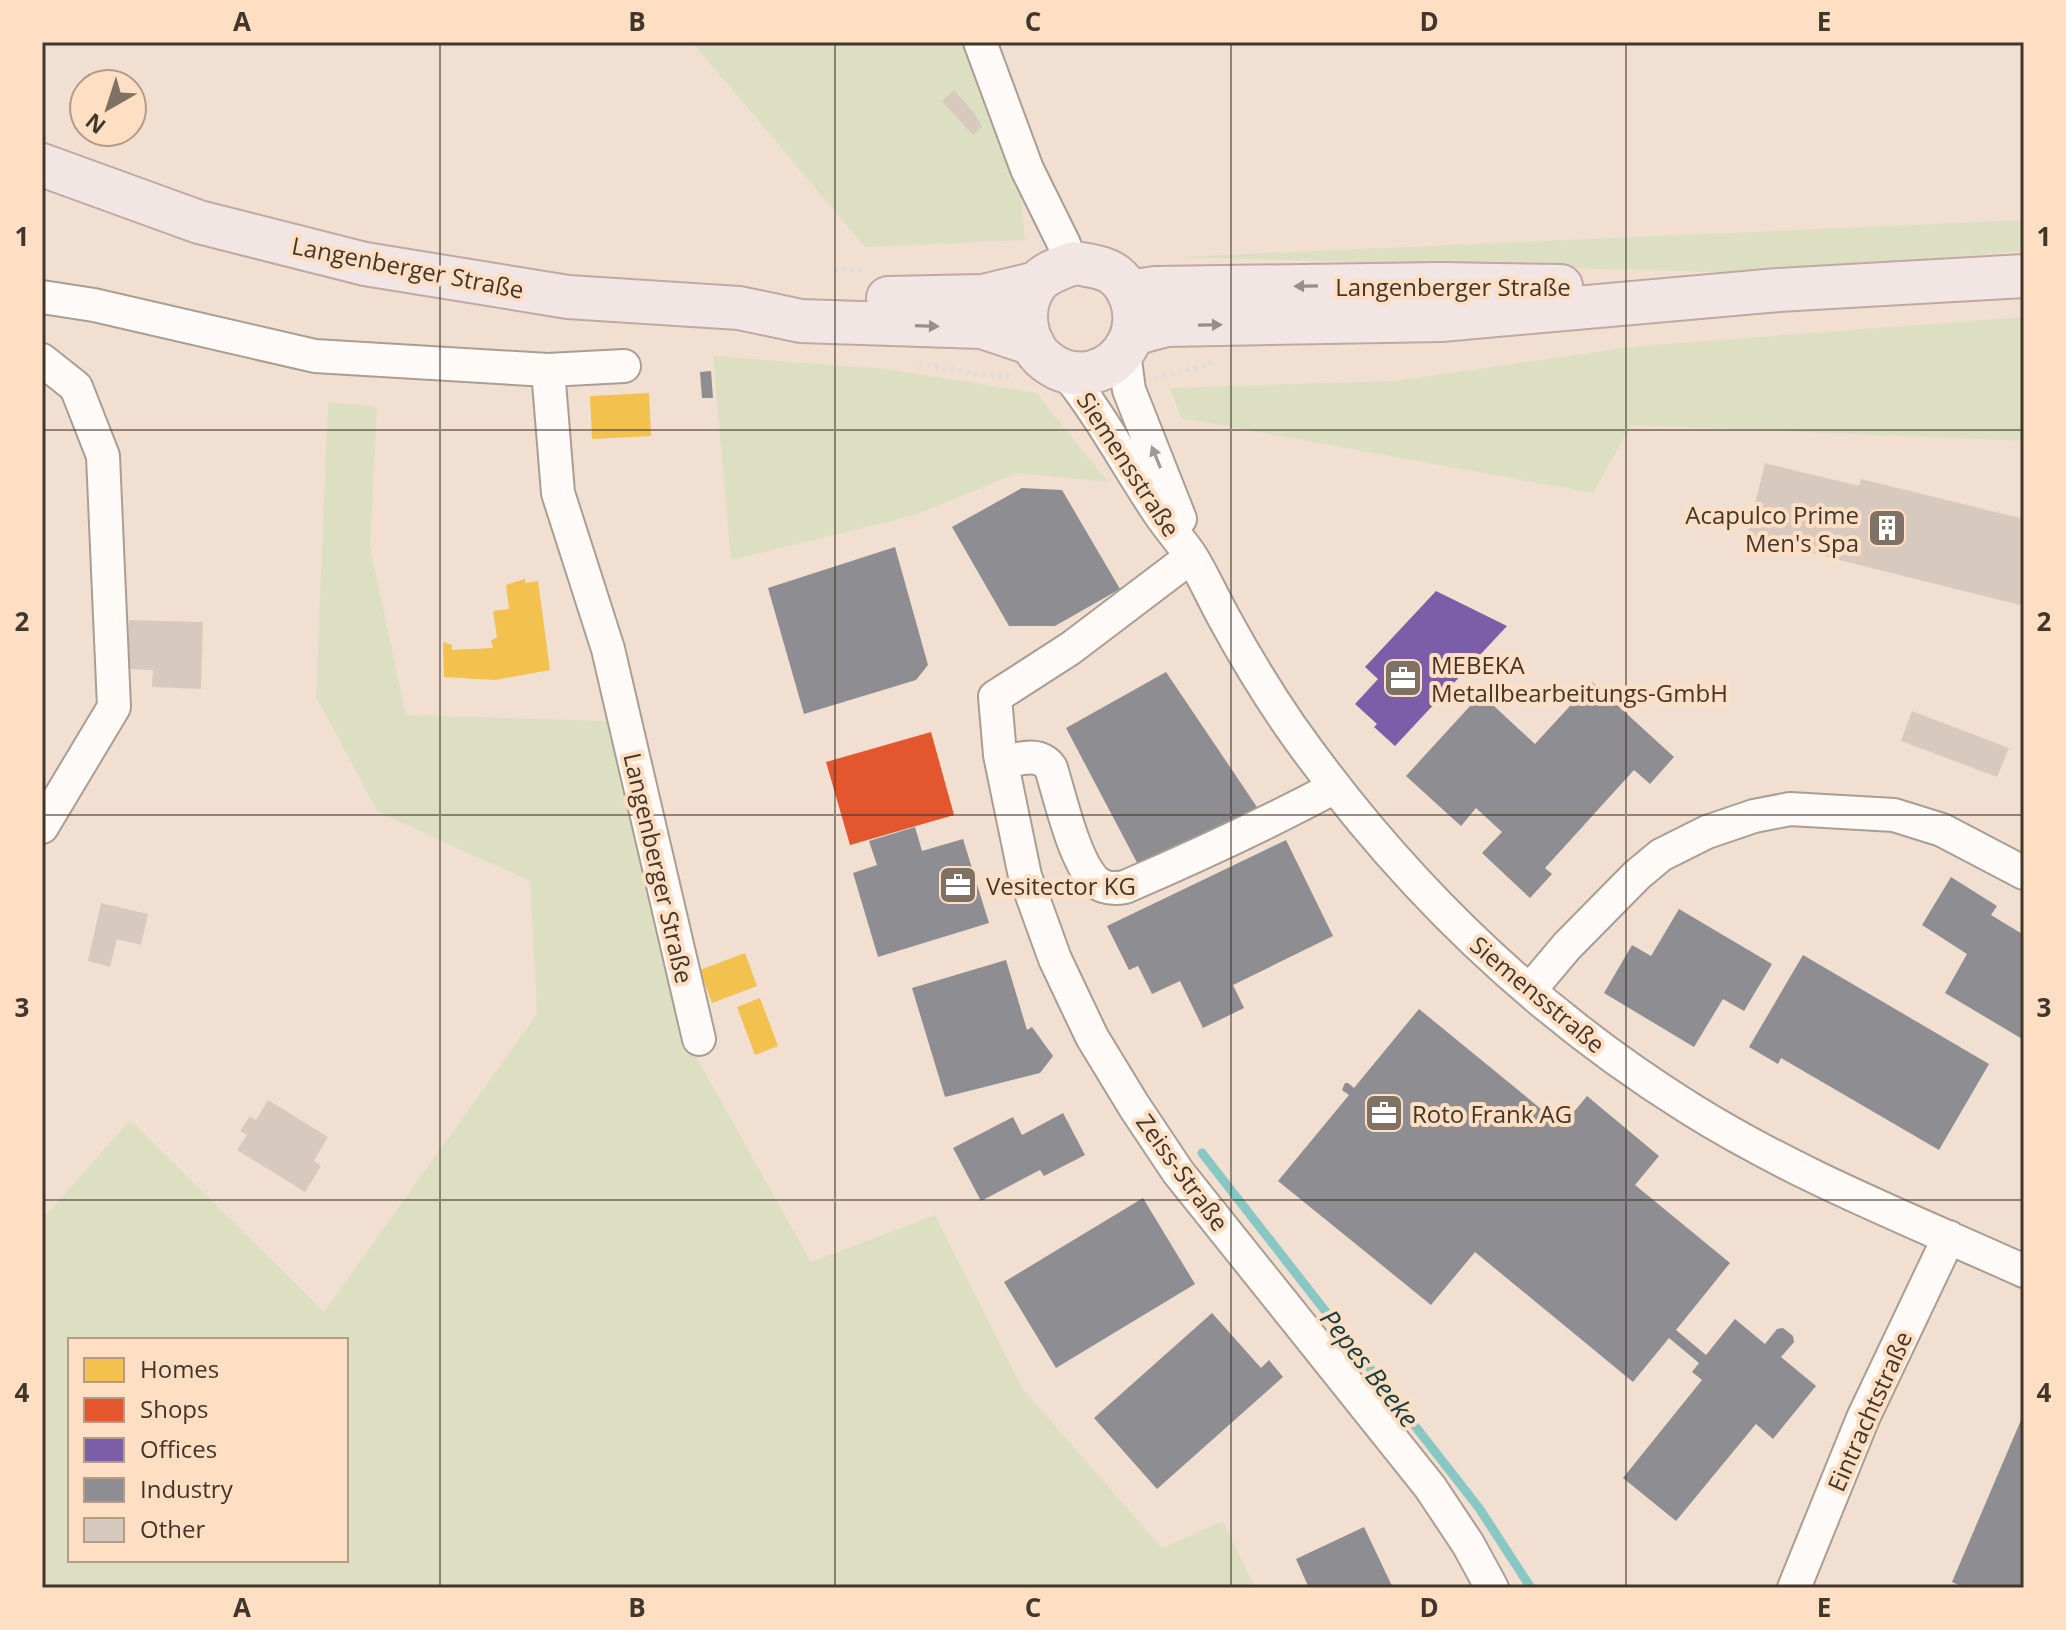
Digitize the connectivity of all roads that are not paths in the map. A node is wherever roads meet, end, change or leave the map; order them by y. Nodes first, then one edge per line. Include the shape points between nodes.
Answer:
1 (980, 42) edge
2 (42, 165) edge
3 (1054, 274) junction
4 (2024, 276) edge
5 (1778, 290) junction
6 (1128, 292) junction
7 (42, 297) edge
8 (739, 308) junction
9 (1129, 359) junction
10 (42, 360) edge
11 (1028, 361) junction
12 (624, 366) dead end
13 (548, 370) junction
14 (1065, 371) junction
15 (1191, 557) junction
16 (1002, 762) junction
17 (1335, 787) junction
18 (42, 827) edge
19 (2024, 873) edge
20 (1530, 990) junction
21 (699, 1039) dead end
22 (1949, 1237) junction
23 (2024, 1271) edge
24 (1492, 1588) edge
25 (1794, 1588) edge

1 - 3 street via 1027,169 1064,244
2 - 8 main road, Langenberger Straße via 199,222 365,264 568,297
3 - 6 main road via 1096,267 1115,275
3 - 8 main road, Langenberger Straße via 983,296 799,299
3 - 11 main road via 1028,303
4 - 5 main road, Langenberger Straße
5 -> 6 main road, Langenberger Straße via 1440,284
9 -> 5 main road, Langenberger Straße via 1166,325 1441,320
6 - 9 main road via 1135,312
7 - 13 street via 315,356
8 -> 11 main road, Langenberger Straße via 801,321 982,327
9 - 14 main road via 1108,369
15 -> 9 street, Siemensstraße
10 - 18 street via 76,387 103,456 114,707
11 - 14 main road via 1046,361
12 - 13 street
13 - 21 street, Langenberger Straße via 558,493 608,649
14 - 15 street, Siemensstraße via 1096,409
15 - 16 street, Zeiss-Straße via 1071,648 995,697
15 - 17 street, Siemensstraße via 1288,724
16 - 17 street via 1046,759 1093,879 1114,889 1193,858
16 - 24 street, Zeiss-Straße via 1025,876 1055,959 1092,1037 1178,1172 1430,1487
17 - 20 street, Siemensstraße via 1454,923
19 - 20 street via 1942,830 1894,815 1790,809 1754,816 1661,855 1567,946
20 - 22 street, Siemensstraße via 1691,1109 1811,1175
22 - 23 street, Siemensstraße
22 - 25 street, Eintrachtstraße via 1863,1418

